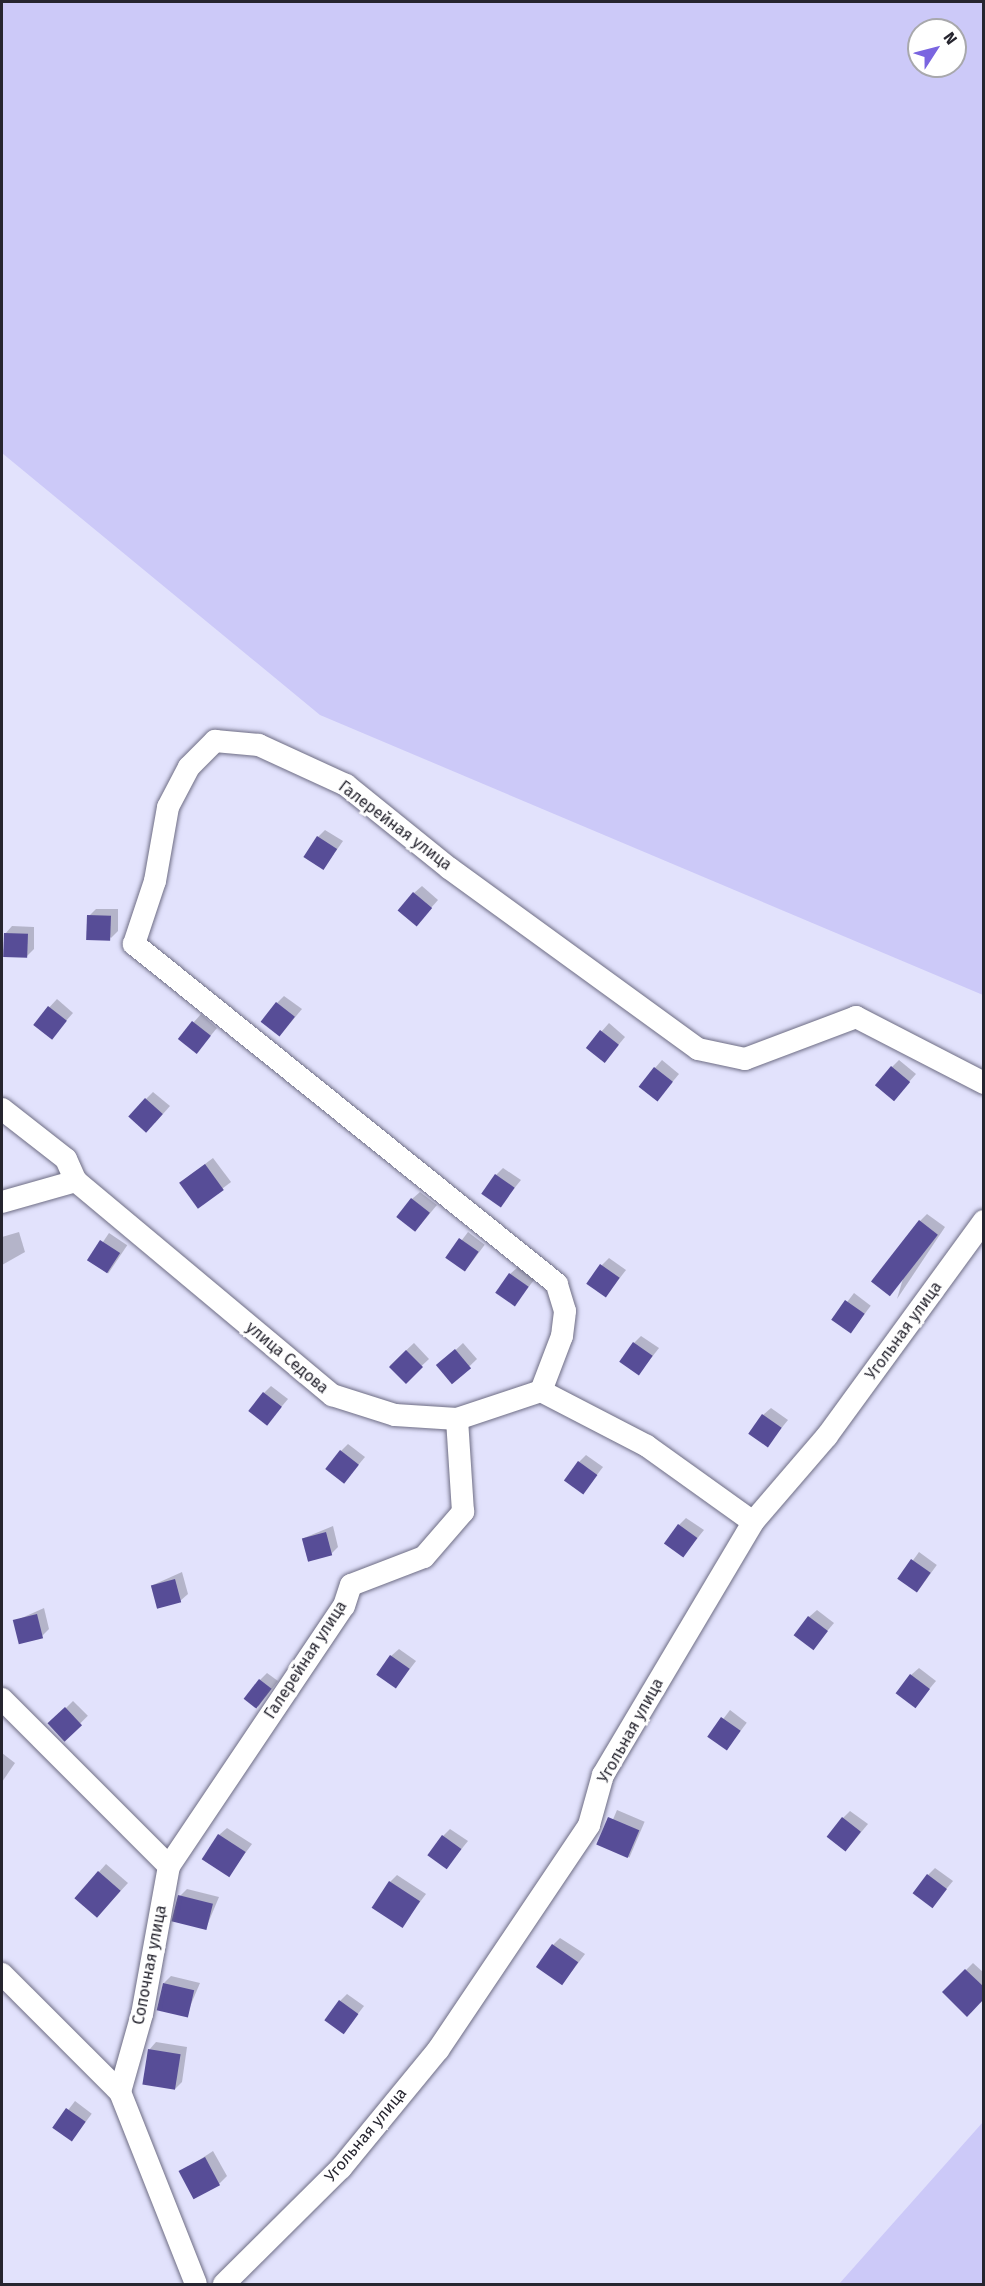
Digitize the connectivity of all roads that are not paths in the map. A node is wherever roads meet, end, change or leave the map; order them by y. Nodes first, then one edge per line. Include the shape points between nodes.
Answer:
1 (984, 1083) edge
2 (2, 1109) edge
3 (76, 1181) junction
4 (2, 1202) edge
5 (984, 1221) edge
6 (541, 1391) junction
7 (457, 1419) junction
8 (753, 1522) junction
9 (2, 1699) edge
10 (168, 1866) junction
11 (2, 1974) edge
12 (120, 2092) junction
13 (196, 2284) edge
14 (224, 2284) edge

1 - 6 street, Галерейная улица via 856,1017 745,1059 698,1049 449,868 346,785 259,745 215,741 189,767 168,807 156,881 134,944 557,1284 565,1311 562,1336
2 - 3 street, улица Седова via 66,1159
3 - 4 street
3 - 7 street, улица Седова via 332,1395 395,1415
5 - 8 street, Угольная улица via 827,1436
6 - 7 street, улица Седова
6 - 8 street via 647,1446
7 - 10 street, Галерейная улица via 463,1512 424,1557 351,1585 344,1606
8 - 14 street, Угольная улица via 603,1774 589,1824 438,2050 341,2168
9 - 10 street
10 - 12 street, Сопочная улица via 142,2014
11 - 12 street
12 - 13 street

